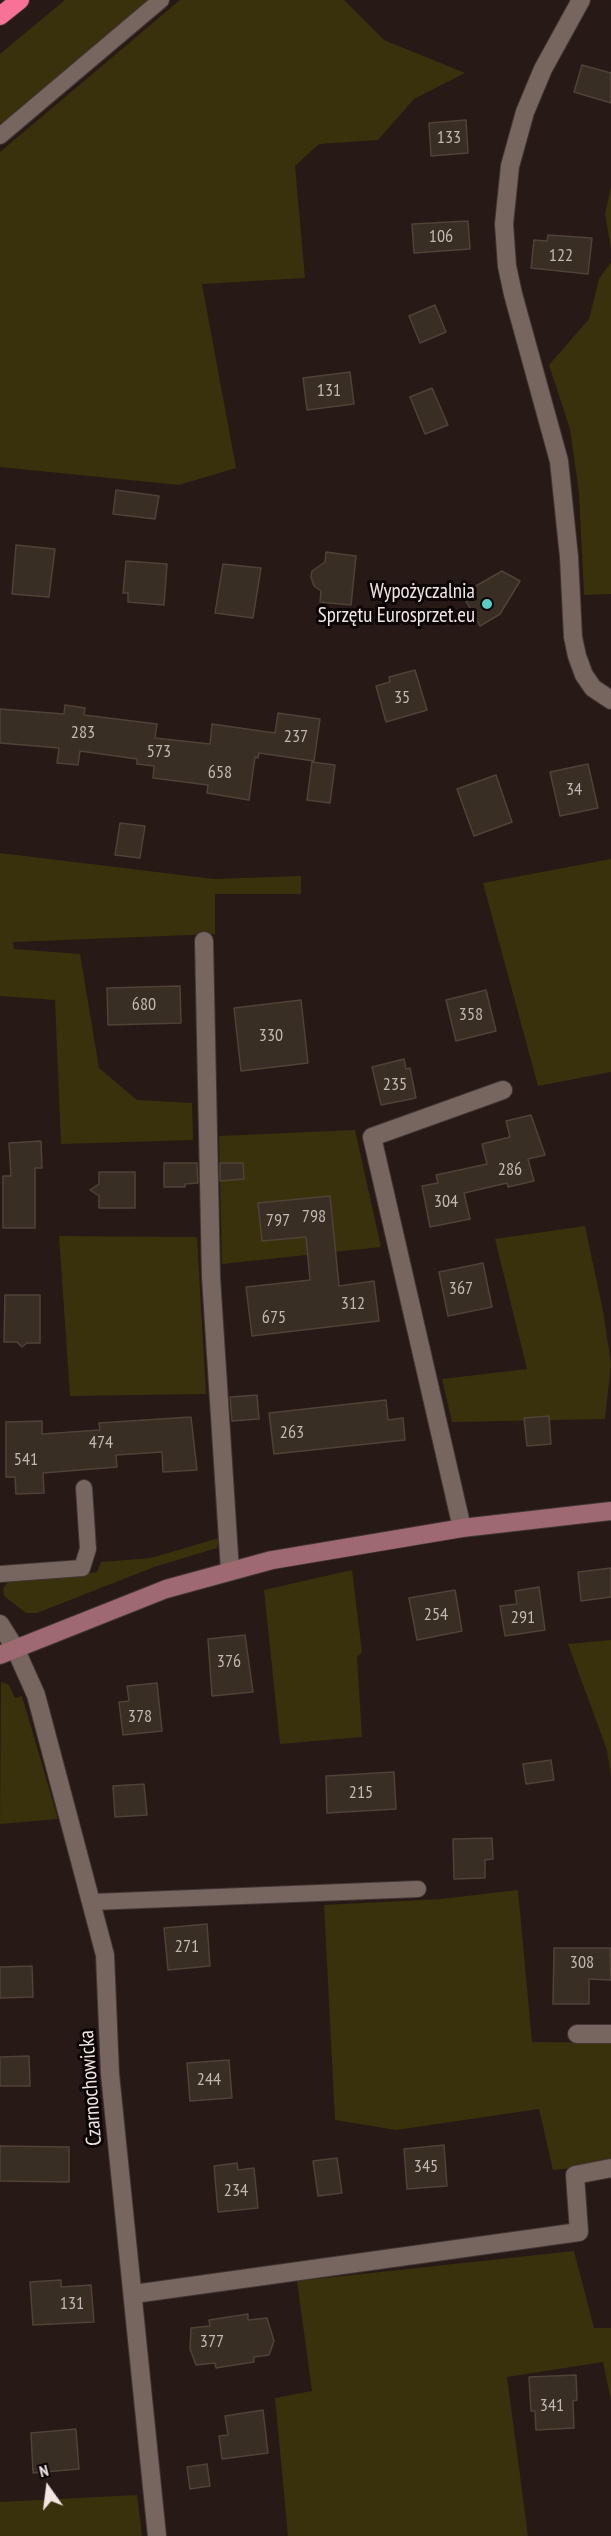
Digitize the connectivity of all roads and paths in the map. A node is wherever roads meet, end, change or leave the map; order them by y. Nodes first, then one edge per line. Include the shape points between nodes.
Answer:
1 (20, 0) edge
2 (161, 0) edge
3 (581, 0) edge
4 (0, 16) edge
5 (0, 136) edge
6 (611, 700) edge
7 (204, 941) dead end
8 (503, 1090) dead end
9 (84, 1488) dead end
10 (611, 1510) edge
11 (462, 1528) junction
12 (230, 1571) junction
13 (0, 1574) edge
14 (0, 1624) edge
15 (8, 1652) edge
16 (418, 1890) dead end
17 (93, 1902) junction
18 (577, 2034) dead end
19 (611, 2034) edge
20 (611, 2168) edge
21 (134, 2294) junction
22 (157, 2536) edge

1 - 4 highway
2 - 5 lane
3 - 6 street via 543,69 525,112 510,166 504,224 513,294 559,461 577,656 593,688
7 - 12 street via 211,1277
8 - 11 street via 372,1137
9 - 13 lane via 88,1549 82,1568
10 - 11 street
11 - 12 street via 372,1541
12 - 15 street via 166,1589
14 - 15 street, Czarnochowicka
15 - 17 street, Czarnochowicka via 36,1695
16 - 17 lane
17 - 21 street, Czarnochowicka via 105,1955 110,2074
18 - 19 street
20 - 21 street via 575,2175 579,2232
21 - 22 street, Czarnochowicka

